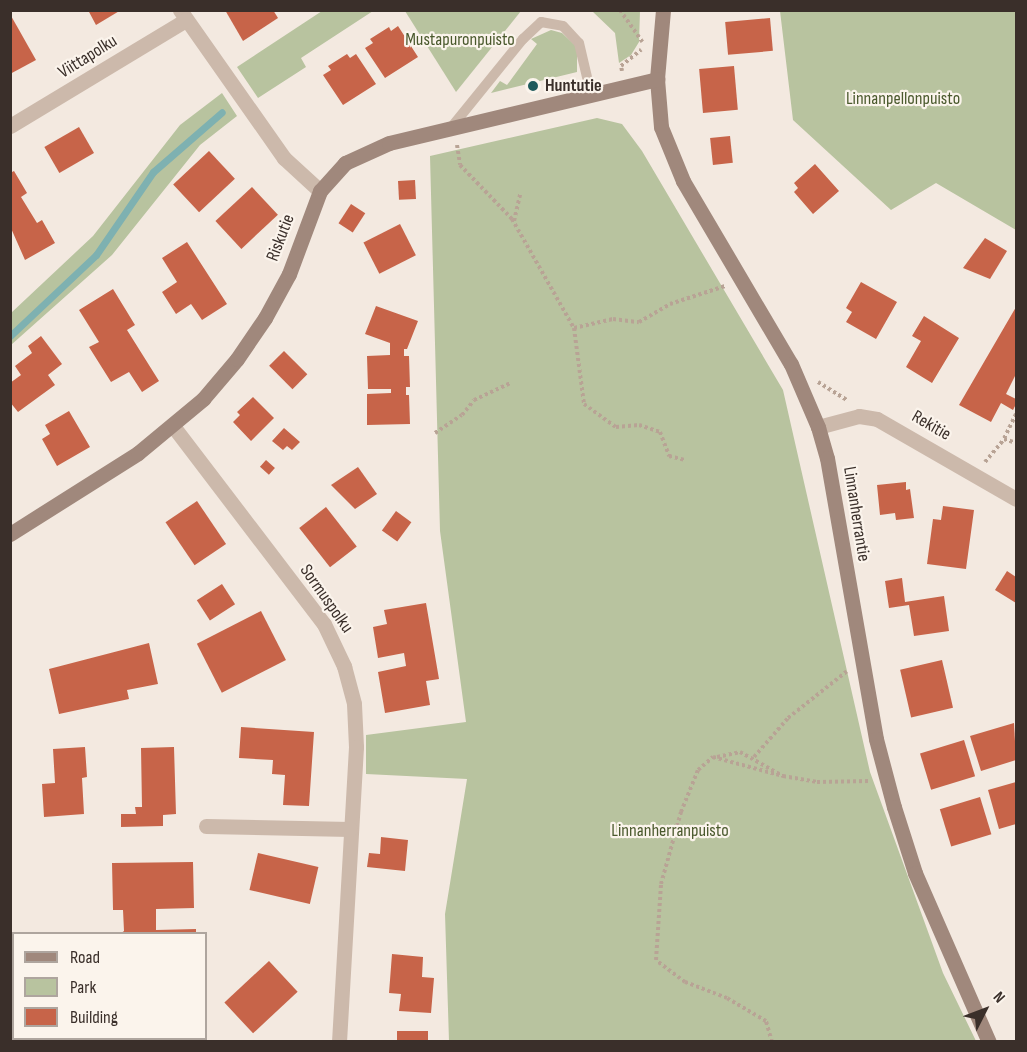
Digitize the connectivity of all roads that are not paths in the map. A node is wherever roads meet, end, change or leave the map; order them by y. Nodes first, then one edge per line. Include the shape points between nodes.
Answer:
1 (663, 10) edge
2 (183, 15) edge
3 (657, 79) junction
4 (591, 94) junction
5 (10, 126) edge
6 (450, 129) junction
7 (320, 191) junction
8 (173, 426) junction
9 (818, 426) junction
10 (1017, 499) edge
11 (10, 534) edge
12 (206, 826) dead end
13 (350, 830) junction
14 (339, 1041) edge
15 (989, 1041) edge

1 - 3 street, Linnanherrantie
2 - 5 street, Viittapolku
2 - 7 street via 284,158
3 - 4 street, Riskutie
3 - 9 street, Linnanherrantie via 661,127 673,163 794,369
4 - 6 street, Riskutie
4 - 6 lane via 579,43 563,26 541,22
6 - 7 street, Riskutie via 359,154 332,174
7 - 8 street, Riskutie via 289,274 265,318 237,360
8 - 11 street, Riskutie via 138,453
8 - 13 street, Sormuspolku via 324,624 338,649 356,724
9 - 10 street, Rekitie via 859,416 877,419
9 - 15 street, Linnanherrantie via 827,458 861,664 887,781 915,873
12 - 13 street
13 - 14 street, Sormuspolku

